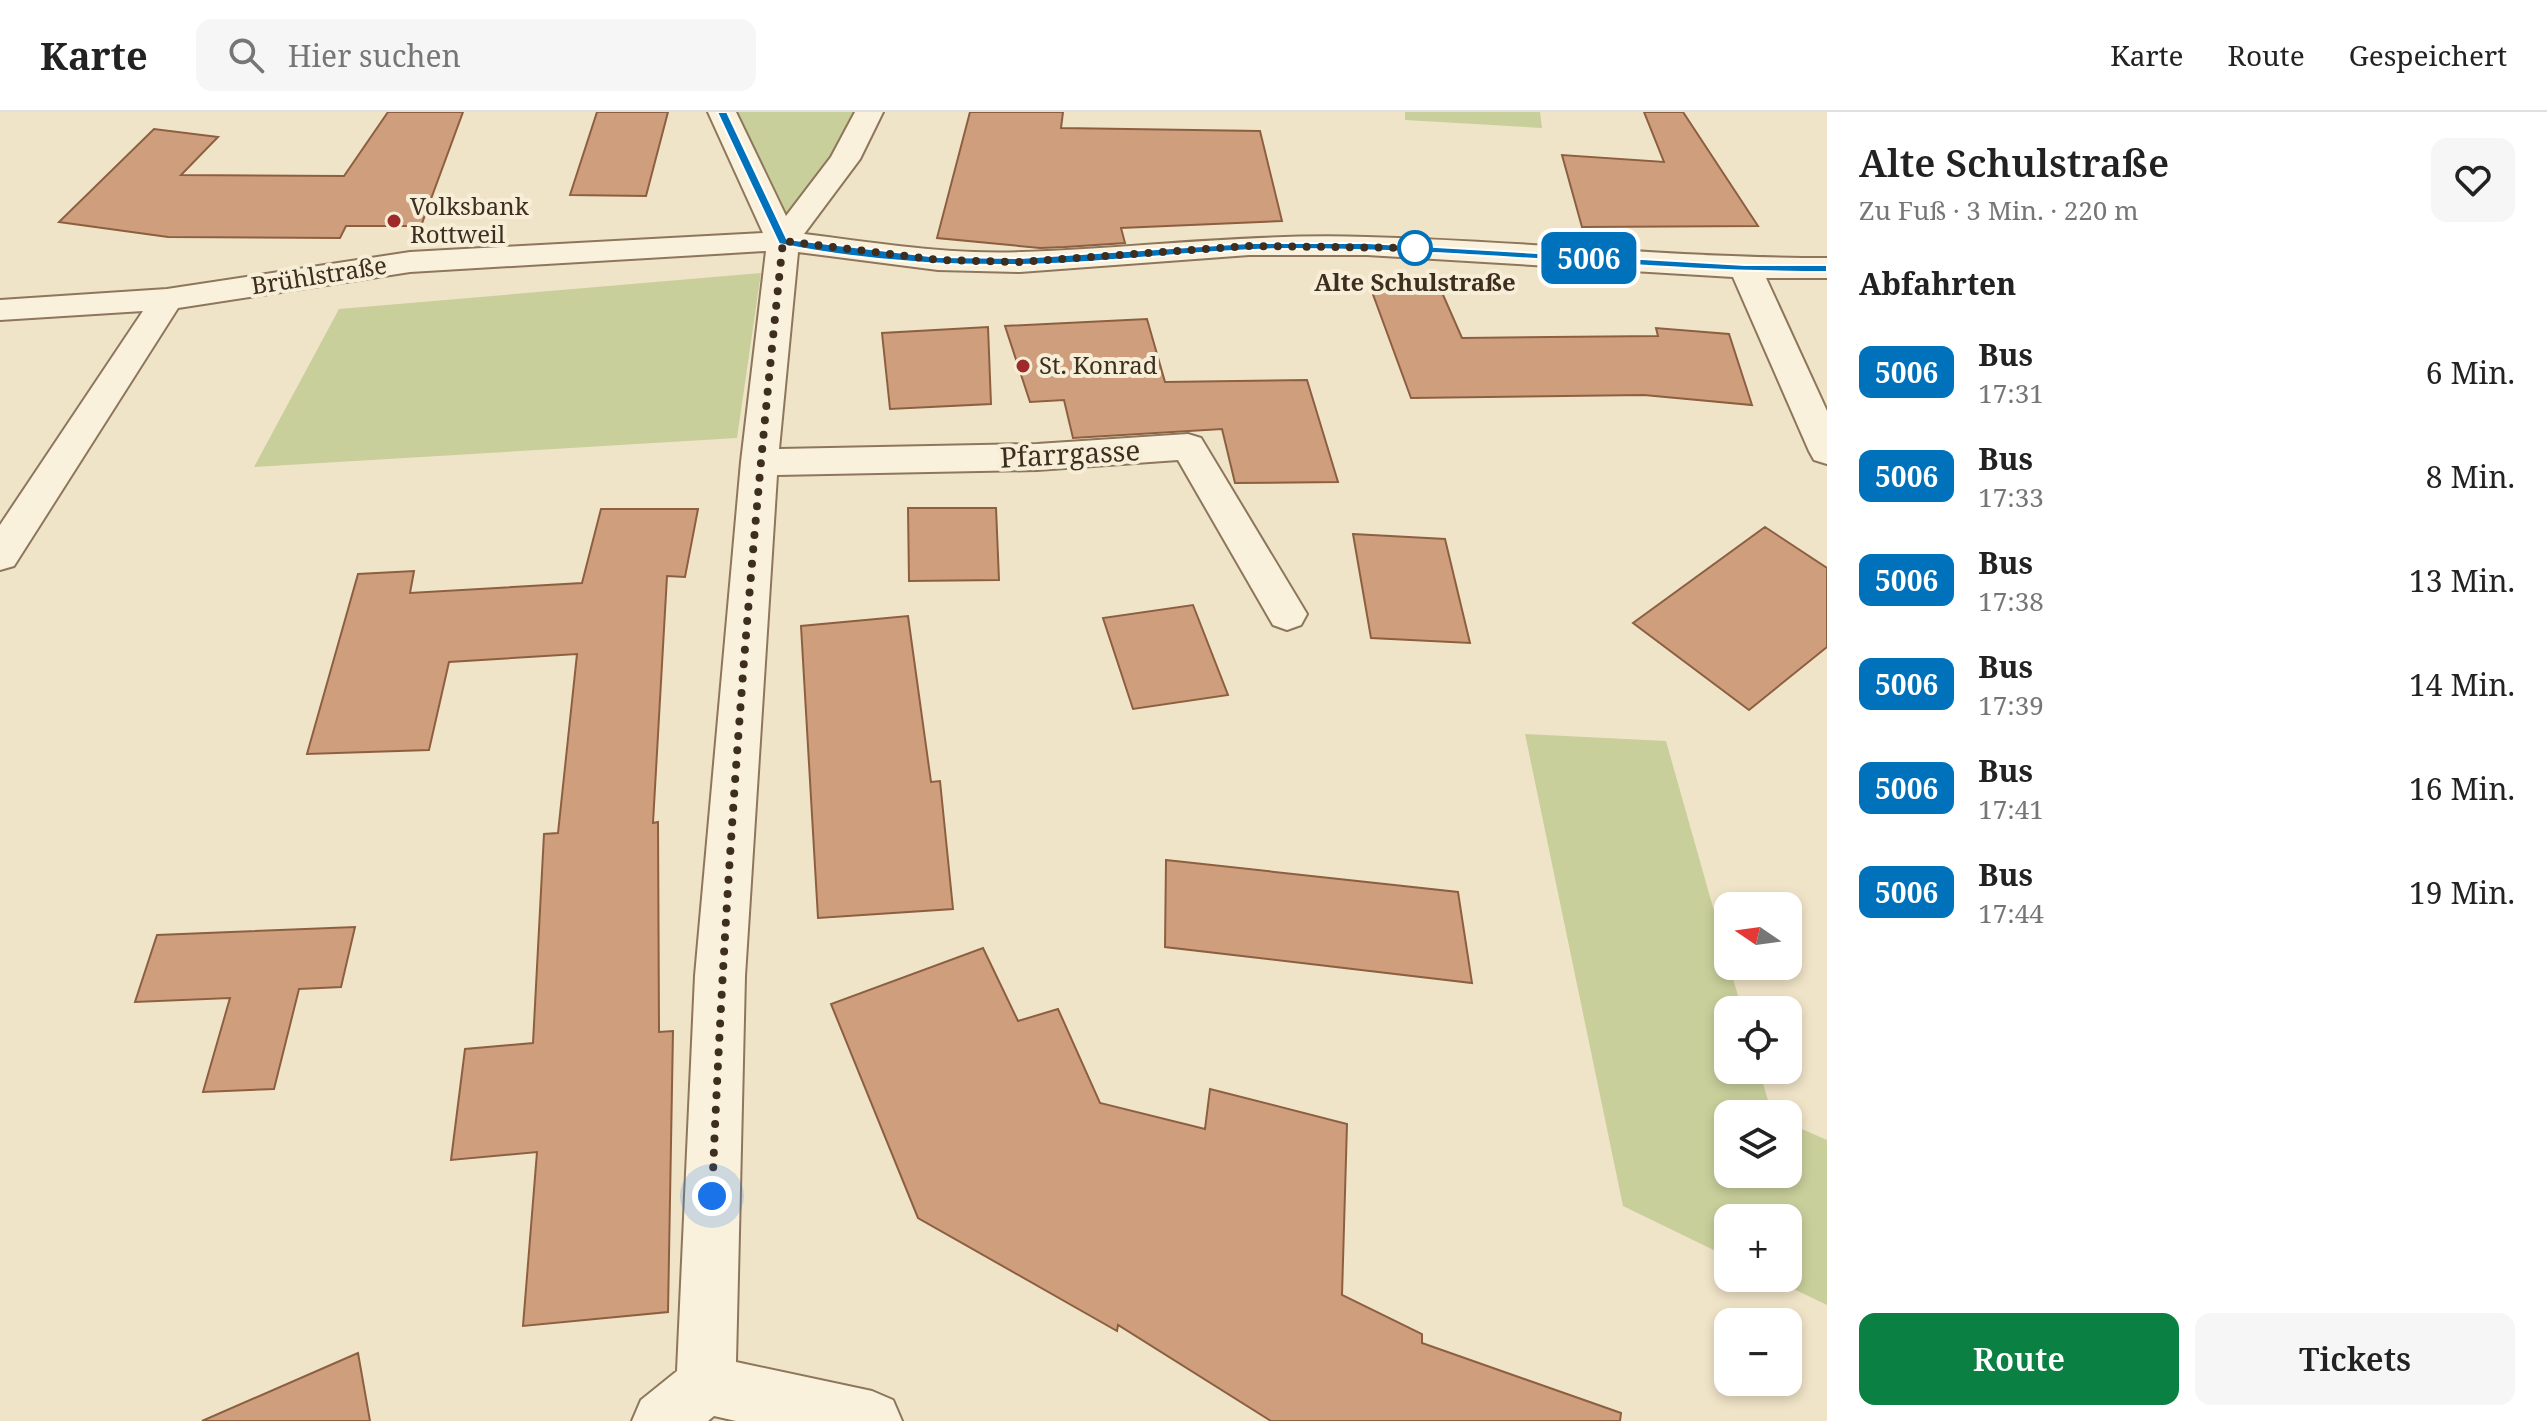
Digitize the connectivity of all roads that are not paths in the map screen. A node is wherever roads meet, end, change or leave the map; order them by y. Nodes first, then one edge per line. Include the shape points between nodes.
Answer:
1 (722, 112) edge
2 (869, 112) edge
3 (783, 241) junction
4 (1745, 268) junction
5 (1827, 268) edge
6 (167, 299) junction
7 (0, 310) edge
8 (1827, 451) edge
9 (759, 462) junction
10 (0, 556) edge
11 (1287, 614) dead end
12 (706, 1385) junction
13 (662, 1421) edge
14 (872, 1421) edge

1 - 3 street
2 - 3 street via 845,159
3 - 4 street via 938,260 1020,262 1249,246 1367,246
3 - 6 street, Brühlstraße via 410,262
3 - 9 street
4 - 5 street
4 - 8 street
6 - 7 street, Brühlstraße
6 - 10 street
9 - 11 street, Pfarrgasse via 1037,457 1188,447
9 - 12 street via 720,976
12 - 13 street
12 - 14 street

